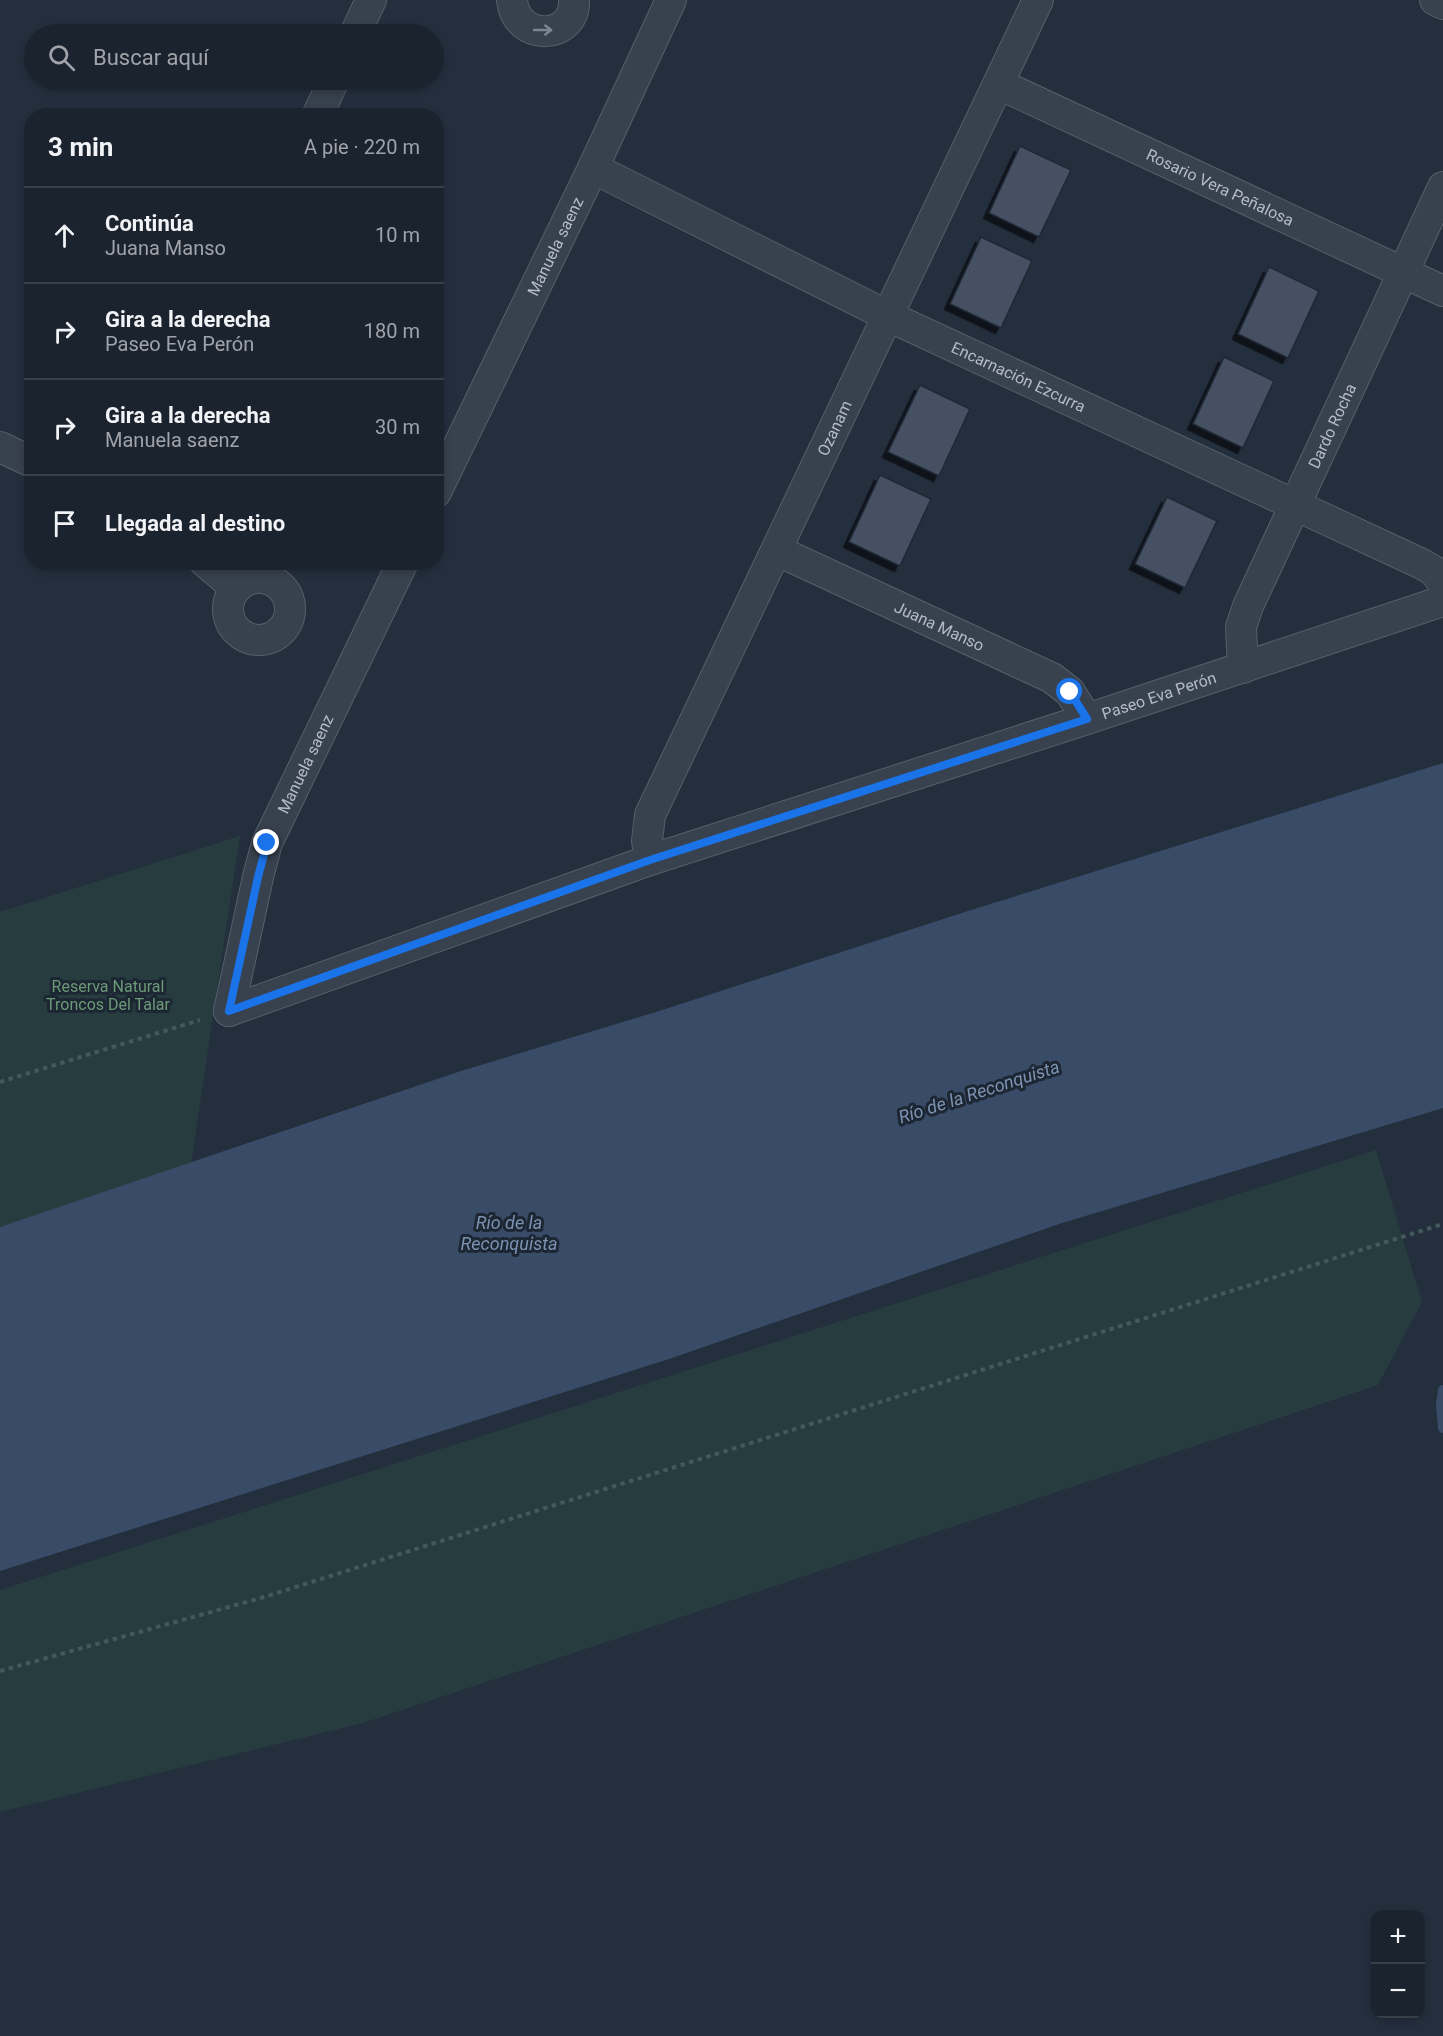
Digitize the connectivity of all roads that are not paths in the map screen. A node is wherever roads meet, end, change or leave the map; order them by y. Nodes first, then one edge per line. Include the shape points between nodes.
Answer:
1 (371, 0) edge
2 (512, 0) edge
3 (574, 0) edge
4 (671, 0) edge
5 (1038, 0) edge
6 (1435, 0) edge
7 (1443, 4) edge
8 (360, 24) edge
9 (999, 84) junction
10 (329, 90) edge
11 (321, 108) edge
12 (593, 168) junction
13 (1443, 187) edge
14 (1404, 273) junction
15 (1443, 291) edge
16 (888, 316) junction
17 (0, 447) edge
18 (24, 458) edge
19 (444, 475) edge
20 (1295, 504) junction
21 (777, 551) junction
22 (215, 570) edge
23 (399, 570) edge
24 (1443, 583) edge
25 (236, 588) dead end
26 (1443, 601) edge
27 (1243, 668) junction
28 (1087, 719) junction
29 (650, 860) junction
30 (229, 1011) joint

1 - 8 street
2 -> 3 street via 513,9 525,26 546,32 566,23
4 - 12 street, Manuela saenz
5 - 9 street, Ozanam
6 - 7 street
9 - 14 street, Rosario Vera Peñalosa
9 - 16 street, Ozanam
10 - 11 street
12 - 16 street, Encarnación Ezcurra
12 - 19 street, Manuela saenz
13 - 14 street, Dardo Rocha
14 - 15 street, Rosario Vera Peñalosa
14 - 20 street, Dardo Rocha
16 - 20 street, Encarnación Ezcurra
16 - 21 street, Ozanam
17 - 18 street
20 - 24 street, Encarnación Ezcurra via 1434,571
20 - 27 street, Dardo Rocha via 1241,627
21 - 28 street, Juana Manso via 1052,678 1070,692
21 - 29 street, Ozanam via 650,815
22 - 25 street
23 - 30 street, Manuela saenz via 267,843
26 - 27 street, Paseo Eva Perón
27 - 28 street, Paseo Eva Perón
28 - 29 street, Paseo Eva Perón
29 - 30 street, Paseo Eva Perón

